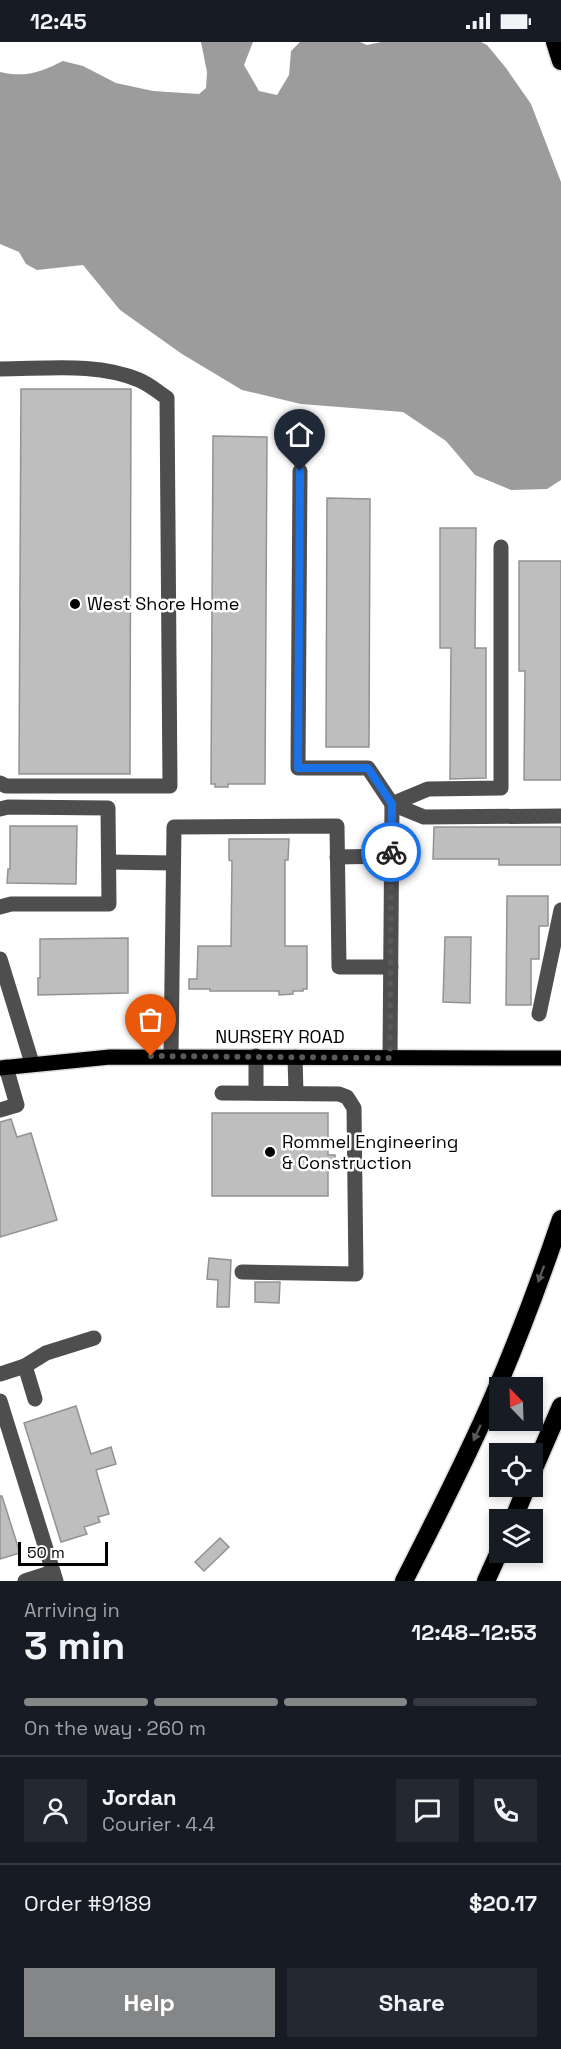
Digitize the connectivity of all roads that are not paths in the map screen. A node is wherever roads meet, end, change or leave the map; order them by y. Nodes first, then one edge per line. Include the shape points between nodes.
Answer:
1 (555, 42) edge
2 (561, 61) edge
3 (0, 369) edge
4 (300, 471) dead end
5 (501, 547) dead end
6 (0, 783) edge
7 (392, 804) junction
8 (0, 808) edge
9 (561, 816) edge
10 (391, 856) junction
11 (337, 857) junction
12 (109, 862) junction
13 (173, 863) junction
14 (0, 907) edge
15 (561, 910) edge
16 (0, 959) edge
17 (391, 967) junction
18 (539, 1014) dead end
19 (171, 1056) junction
20 (256, 1056) junction
21 (295, 1057) junction
22 (390, 1058) junction
23 (561, 1058) edge
24 (32, 1063) junction
25 (3, 1067) edge
26 (222, 1092) dead end
27 (256, 1093) junction
28 (296, 1093) junction
29 (0, 1110) edge
30 (561, 1219) edge
31 (242, 1272) dead end
32 (94, 1338) dead end
33 (25, 1366) junction
34 (0, 1374) edge
35 (35, 1399) dead end
36 (0, 1401) edge
37 (561, 1406) edge
38 (543, 1448) edge
39 (494, 1563) edge
40 (54, 1577) edge
41 (25, 1581) edge
42 (404, 1581) edge
43 (486, 1581) edge

1 - 2 highway
3 - 6 street via 74,369 122,374 142,381 166,398 170,786
4 - 7 street via 298,768 368,768
5 - 7 street via 501,788 428,789
7 - 9 street via 424,816
7 - 10 street
8 - 12 street via 108,808
10 - 11 street
10 - 17 street
11 - 13 street via 337,826 174,828
11 - 17 street via 339,967
12 - 13 street
12 - 14 street via 110,904
13 - 19 street
15 - 18 street
16 - 24 street
17 - 22 street
19 - 20 main road, NURSERY ROAD
19 - 24 main road, NURSERY ROAD
20 - 21 main road, NURSERY ROAD
20 - 27 street
21 - 22 main road, NURSERY ROAD
21 - 28 street
22 - 23 main road, NURSERY ROAD
24 - 25 main road, NURSERY ROAD
25 - 29 street via 17,1105
26 - 27 street
27 - 28 street
28 - 31 street via 339,1094 347,1097 354,1108 356,1274
30 -> 42 highway via 494,1395
32 - 33 street via 46,1353
33 - 34 street
33 - 35 street
36 - 40 street
37 - 38 highway
39 - 43 highway
40 - 41 street

